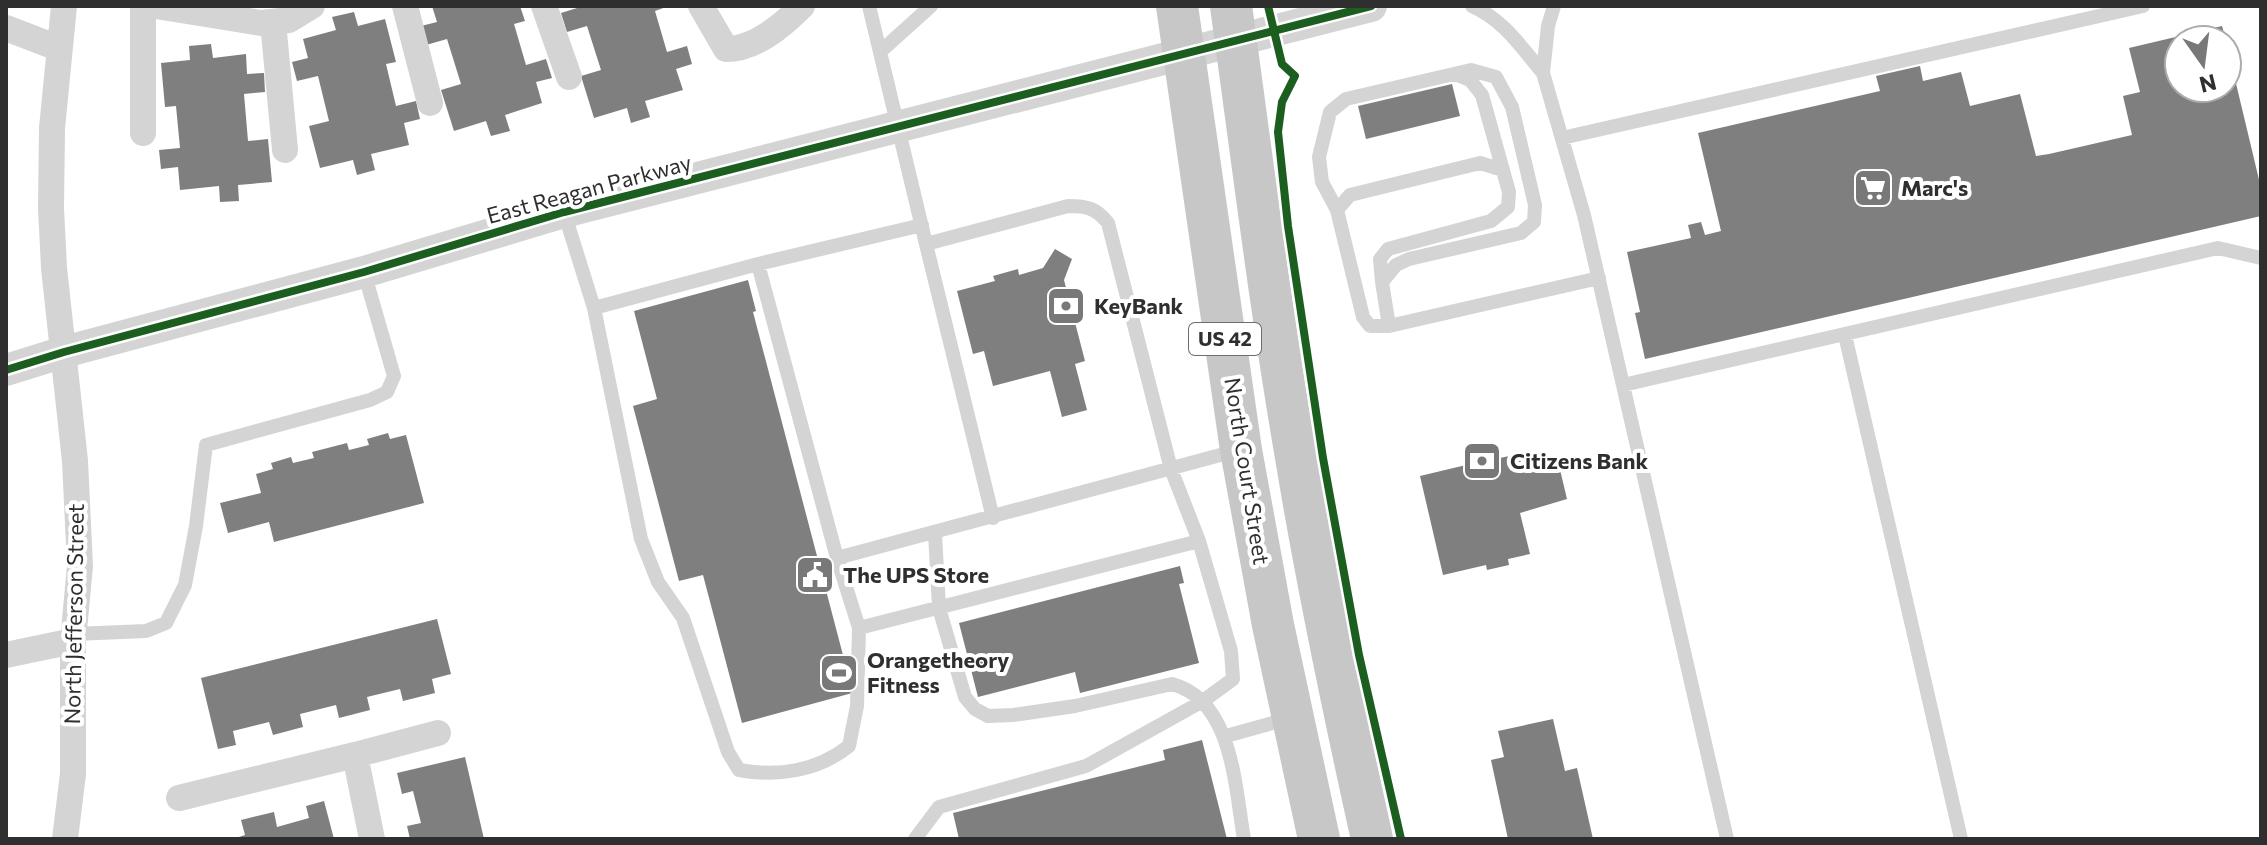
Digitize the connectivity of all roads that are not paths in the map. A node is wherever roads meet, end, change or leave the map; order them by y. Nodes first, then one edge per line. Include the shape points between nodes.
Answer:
1 (64, 6) edge
2 (143, 6) edge
3 (156, 6) edge
4 (312, 6) edge
5 (405, 6) edge
6 (544, 6) edge
7 (701, 6) edge
8 (802, 6) edge
9 (869, 6) edge
10 (931, 6) edge
11 (1177, 6) edge
12 (1371, 6) edge
13 (1472, 6) edge
14 (1554, 6) edge
15 (2143, 6) edge
16 (273, 22) junction
17 (1233, 23) edge
18 (6, 28) edge
19 (58, 48) junction
20 (881, 51) junction
21 (1184, 53) junction
22 (1543, 73) junction
23 (1455, 74) junction
24 (569, 77) dead end
25 (430, 103) dead end
26 (897, 127) junction
27 (143, 133) dead end
28 (1562, 138) junction
29 (285, 150) dead end
30 (1503, 170) junction
31 (1337, 210) junction
32 (564, 212) junction
33 (922, 225) junction
34 (926, 244) junction
35 (2261, 258) edge
36 (758, 264) junction
37 (364, 272) junction
38 (1599, 278) junction
39 (1382, 282) junction
40 (594, 308) junction
41 (1389, 326) junction
42 (1845, 335) junction
43 (64, 352) junction
44 (6, 370) edge
45 (1623, 385) junction
46 (1241, 450) junction
47 (1171, 469) junction
48 (993, 518) junction
49 (935, 533) junction
50 (1199, 541) junction
51 (837, 558) junction
52 (939, 608) junction
53 (859, 628) junction
54 (74, 638) junction
55 (6, 655) edge
56 (1203, 701) junction
57 (1292, 718) junction
58 (438, 733) dead end
59 (1226, 736) junction
60 (355, 755) junction
61 (179, 798) dead end
62 (65, 839) edge
63 (372, 839) edge
64 (915, 839) edge
65 (1244, 839) edge
66 (1319, 839) edge
67 (1372, 839) edge
68 (1727, 839) edge
69 (1961, 839) edge

1 - 19 street, North Jefferson Street
2 - 27 street
3 - 16 street
4 - 16 street via 289,20
5 - 25 street
6 - 24 street
7 - 8 street via 726,49 742,49
9 - 20 lane
10 - 20 lane
11 - 21 main road, North Court Street / US 42
12 - 17 street, East Reagan Parkway
13 - 22 lane via 1512,34
14 - 22 lane
15 - 28 lane
16 - 29 street
17 - 21 street, East Reagan Parkway
17 - 67 main road, US 42 via 1296,459
18 - 19 street
19 - 43 street, North Jefferson Street via 51,208
20 - 26 lane
21 - 26 street, East Reagan Parkway
21 - 46 main road, North Court Street / US 42
22 - 28 lane
23 - 30 lane via 1470,80 1482,95
23 - 31 lane via 1346,99 1330,112 1319,157 1322,182
23 - 39 lane via 1471,70 1496,77 1512,107 1535,205 1534,222 1521,233 1409,259
26 - 32 street, East Reagan Parkway
26 - 33 lane
28 - 38 lane
30 - 31 lane via 1480,163 1350,195
30 - 39 lane via 1509,192 1508,207 1500,216 1388,249 1380,259
31 - 41 lane via 1363,317 1370,326
32 - 37 street, East Reagan Parkway
32 - 40 lane
33 - 34 lane
33 - 36 lane
34 - 47 lane via 1068,206 1099,211 1108,223
34 - 48 lane
35 - 42 lane via 2218,248
36 - 40 lane
36 - 51 lane
37 - 43 street, East Reagan Parkway
37 - 54 lane via 394,376 387,392 206,445 185,585 166,623 146,631
38 - 41 lane
38 - 45 lane
39 - 41 lane
40 - 53 lane via 641,539 658,582 683,618 728,752 739,770 788,772 831,760 849,746 857,706
42 - 45 lane
42 - 69 lane
43 - 44 street, East Reagan Parkway
43 - 54 street, North Jefferson Street via 80,566
45 - 68 lane
46 - 47 lane
46 - 57 main road, North Court Street / US 42
47 - 48 lane
47 - 50 lane
48 - 49 lane
49 - 51 lane
49 - 52 lane
50 - 52 lane
50 - 56 lane via 1231,651 1233,679
51 - 53 lane
52 - 53 lane
52 - 56 lane via 965,697 988,716 1075,706 1172,684
54 - 55 street
54 - 62 street, North Jefferson Street via 73,774
56 - 59 lane
56 - 64 lane via 1086,766 939,807
57 - 59 lane
57 - 66 main road, North Court Street / US 42
58 - 60 street
59 - 65 lane
60 - 61 street
60 - 63 street

